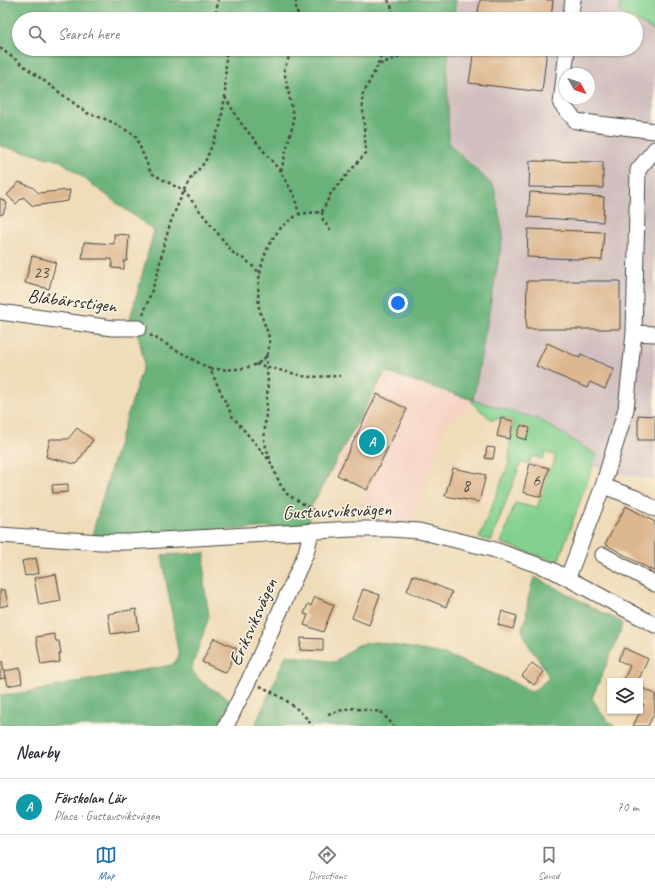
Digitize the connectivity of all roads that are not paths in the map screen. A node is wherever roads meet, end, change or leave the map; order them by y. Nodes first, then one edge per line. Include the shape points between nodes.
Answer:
1 (572, 0) edge
2 (571, 12) edge
3 (566, 56) edge
4 (655, 131) edge
5 (655, 149) edge
6 (0, 312) edge
7 (139, 328) road end
8 (634, 333) junction
9 (655, 334) edge
10 (604, 486) junction
11 (655, 509) edge
12 (311, 532) junction
13 (0, 535) edge
14 (603, 555) dead end
15 (568, 577) junction
16 (655, 584) edge
17 (655, 625) edge
18 (226, 726) edge

1 - 2 street
3 - 4 street via 561,104 576,121
5 - 8 street via 638,170
6 - 7 street, Blåbärsstigen via 112,328
8 - 9 street
8 - 10 street via 626,409
10 - 11 street via 636,498
10 - 15 street
12 - 13 street, Gustavsviksvägen via 126,542
12 - 15 street, Gustavsviksvägen via 376,529 419,531 518,557
12 - 18 street, Eriksviksvägen via 306,553
14 - 16 street
15 - 17 street, Gustavsviksvägen

